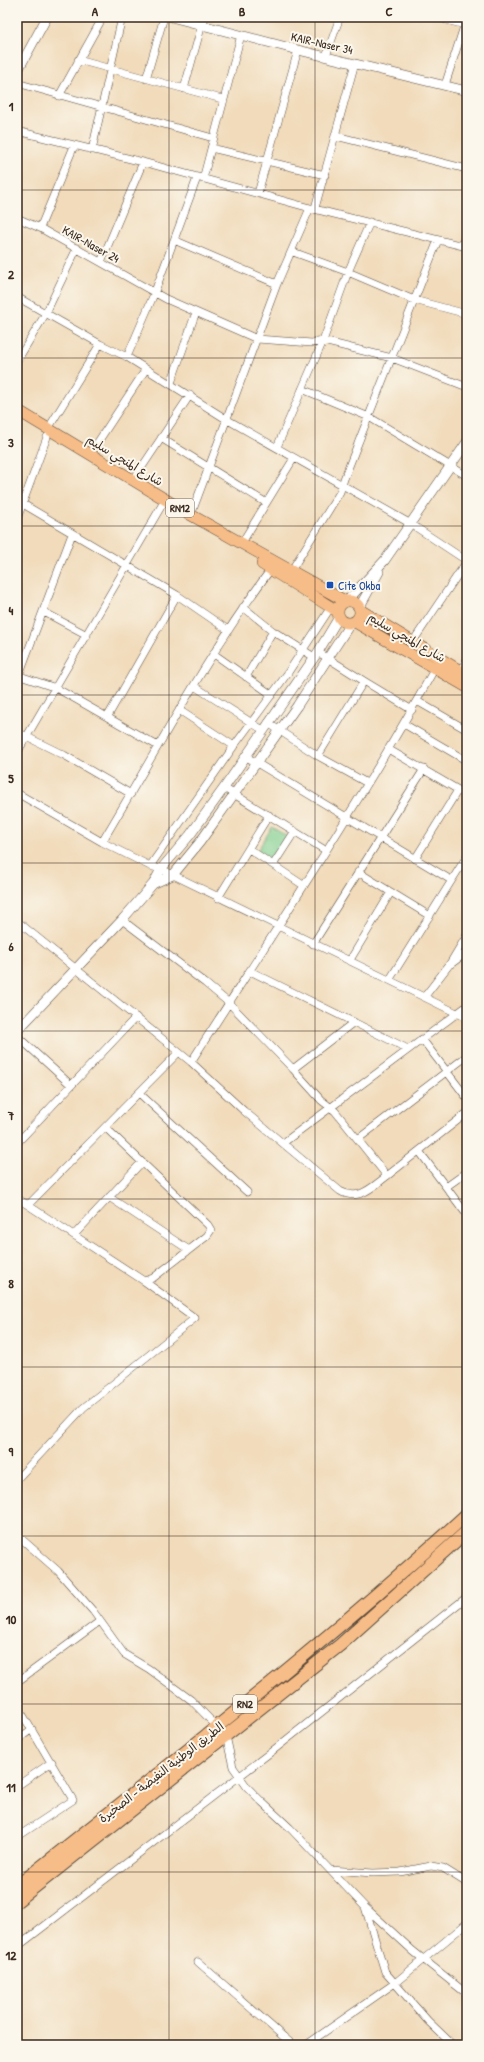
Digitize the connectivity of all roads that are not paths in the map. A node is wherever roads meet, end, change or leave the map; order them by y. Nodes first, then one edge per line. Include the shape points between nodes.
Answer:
1 (47, 17) edge
2 (103, 17) edge
3 (122, 17) edge
4 (164, 17) edge
5 (171, 17) edge
6 (340, 17) edge
7 (435, 17) edge
8 (467, 17) edge
9 (203, 21) edge
10 (465, 25) junction
11 (241, 35) junction
12 (298, 50) junction
13 (326, 56) junction
14 (20, 59) edge
15 (78, 60) junction
16 (355, 64) junction
17 (109, 67) junction
18 (17, 72) edge
19 (146, 79) junction
20 (17, 84) edge
21 (445, 85) junction
22 (184, 89) junction
23 (467, 91) edge
24 (59, 96) junction
25 (222, 99) junction
26 (102, 108) junction
27 (17, 131) edge
28 (336, 136) junction
29 (213, 138) junction
30 (74, 146) junction
31 (211, 148) junction
32 (92, 150) junction
33 (267, 160) junction
34 (143, 162) junction
35 (467, 169) edge
36 (324, 175) junction
37 (200, 178) junction
38 (258, 193) junction
39 (313, 208) junction
40 (17, 218) edge
41 (370, 222) junction
42 (40, 228) junction
43 (467, 228) edge
44 (174, 240) junction
45 (438, 240) junction
46 (464, 246) edge
47 (77, 248) junction
48 (293, 252) junction
49 (101, 262) junction
50 (348, 272) junction
51 (277, 284) junction
52 (154, 291) junction
53 (17, 297) edge
54 (414, 300) junction
55 (196, 312) junction
56 (46, 313) junction
57 (467, 314) edge
58 (257, 339) junction
59 (323, 342) junction
60 (100, 344) junction
61 (127, 357) junction
62 (392, 358) junction
63 (17, 361) edge
64 (146, 369) junction
65 (171, 383) junction
66 (467, 387) edge
67 (302, 389) junction
68 (190, 395) junction
69 (17, 410) edge
70 (369, 417) junction
71 (17, 419) edge
72 (226, 419) junction
73 (47, 433) junction
74 (161, 438) junction
75 (467, 442) edge
76 (277, 447) junction
77 (90, 454) junction
78 (294, 458) junction
79 (449, 466) junction
80 (209, 467) junction
81 (467, 476) edge
82 (134, 479) junction
83 (343, 485) junction
84 (265, 502) junction
85 (23, 504) junction
86 (162, 505) junction
87 (191, 515) junction
88 (17, 519) edge
89 (411, 524) junction
90 (72, 534) junction
91 (241, 544) junction
92 (385, 560) junction
93 (467, 561) edge
94 (127, 567) junction
95 (271, 569) junction
96 (291, 571) junction
97 (177, 594) junction
98 (346, 601) junction
99 (243, 607) junction
100 (360, 609) junction
101 (336, 611) junction
102 (44, 612) junction
103 (353, 623) junction
104 (228, 630) junction
105 (273, 631) junction
106 (87, 635) junction
107 (412, 643) junction
108 (303, 650) junction
109 (214, 654) junction
110 (316, 654) junction
111 (328, 658) junction
112 (467, 660) edge
113 (435, 668) junction
114 (463, 673) edge
115 (18, 675) edge
116 (246, 677) junction
117 (364, 681) junction
118 (194, 686) junction
119 (467, 687) edge
120 (56, 688) junction
121 (272, 695) junction
122 (417, 701) junction
123 (179, 710) junction
124 (412, 710) junction
125 (108, 716) junction
126 (252, 722) junction
127 (404, 724) junction
128 (265, 727) junction
129 (467, 730) edge
130 (279, 731) junction
131 (17, 732) edge
132 (27, 736) junction
133 (158, 746) junction
134 (234, 746) junction
135 (388, 749) junction
136 (17, 753) edge
137 (246, 756) junction
138 (318, 756) junction
139 (467, 761) edge
140 (256, 763) junction
141 (424, 769) junction
142 (367, 783) junction
143 (224, 788) junction
144 (458, 790) junction
145 (17, 793) edge
146 (131, 794) junction
147 (234, 794) junction
148 (467, 795) edge
149 (269, 815) junction
150 (347, 816) junction
151 (295, 831) junction
152 (381, 837) junction
153 (102, 842) junction
154 (249, 849) junction
155 (325, 850) junction
156 (467, 856) edge
157 (415, 859) junction
158 (273, 865) junction
159 (150, 866) junction
160 (161, 869) junction
161 (358, 872) junction
162 (173, 875) junction
163 (452, 880) junction
164 (153, 884) junction
165 (303, 885) junction
166 (391, 892) junction
167 (218, 898) junction
168 (430, 916) junction
169 (122, 920) junction
170 (17, 921) edge
171 (277, 926) junction
172 (467, 935) edge
173 (313, 944) junction
174 (467, 952) edge
175 (350, 960) junction
176 (449, 965) junction
177 (76, 968) junction
178 (250, 971) junction
179 (390, 979) junction
180 (425, 996) junction
181 (229, 1003) junction
182 (467, 1006) edge
183 (456, 1013) junction
184 (136, 1017) junction
185 (467, 1018) edge
186 (354, 1022) junction
187 (17, 1031) edge
188 (17, 1036) edge
189 (422, 1039) junction
190 (408, 1050) junction
191 (178, 1053) junction
192 (467, 1056) edge
193 (191, 1062) junction
194 (293, 1069) junction
195 (447, 1072) junction
196 (71, 1085) junction
197 (139, 1093) junction
198 (467, 1098) edge
199 (330, 1108) junction
200 (467, 1113) edge
201 (105, 1127) junction
202 (358, 1139) junction
203 (17, 1143) edge
204 (283, 1143) junction
205 (419, 1151) junction
206 (141, 1163) junction
207 (467, 1172) edge
208 (387, 1176) junction
209 (446, 1187) junction
210 (247, 1192) dead end
211 (109, 1197) junction
212 (17, 1198) edge
213 (28, 1205) junction
214 (467, 1215) edge
215 (74, 1235) junction
216 (189, 1250) junction
217 (144, 1281) junction
218 (17, 1479) edge
219 (467, 1514) edge
220 (467, 1531) edge
221 (17, 1535) edge
222 (467, 1597) edge
223 (100, 1621) junction
224 (17, 1682) edge
225 (17, 1704) edge
226 (32, 1729) junction
227 (222, 1732) junction
228 (17, 1740) edge
229 (52, 1762) junction
230 (239, 1776) junction
231 (17, 1786) edge
232 (17, 1837) edge
233 (331, 1870) junction
234 (37, 1878) junction
235 (467, 1883) edge
236 (17, 1886) edge
237 (17, 1901) edge
238 (366, 1907) junction
239 (467, 1923) edge
240 (17, 1946) edge
241 (423, 1960) junction
242 (198, 1962) dead end
243 (395, 1983) junction
244 (467, 1994) edge
245 (293, 2045) edge
246 (306, 2045) edge
247 (453, 2045) edge

1 - 14 street
2 - 15 street
3 - 17 street
4 - 19 street
5 - 9 street, KAIR-Naser 34
6 - 13 street
7 - 10 street
8 - 10 street
9 - 11 street, KAIR-Naser 34
9 - 22 street
10 - 21 street
11 - 12 street, KAIR-Naser 34
11 - 25 street
12 - 13 street, KAIR-Naser 34
12 - 33 street
13 - 16 street, KAIR-Naser 34
14 - 18 street
15 - 17 street
15 - 24 street
16 - 21 street, KAIR-Naser 34
16 - 28 street
17 - 19 street
17 - 26 street
19 - 22 street
20 - 24 street
21 - 23 street, KAIR-Naser 34
22 - 25 street
24 - 26 street
25 - 29 street
26 - 29 street
26 - 32 street
27 - 30 street
28 - 35 street
28 - 36 street
29 - 31 street
30 - 32 street
30 - 42 street
31 - 33 street
31 - 37 street
32 - 34 street
33 - 36 street
33 - 38 street
34 - 37 street
34 - 49 street
36 - 39 street
37 - 38 street
37 - 44 street
38 - 39 street
39 - 41 street
39 - 48 street
40 - 42 street, KAIR-Naser 24
41 - 45 street
41 - 50 street
42 - 47 street, KAIR-Naser 24
43 - 46 street
44 - 51 street
44 - 52 street
45 - 46 street
45 - 54 street
47 - 49 street, KAIR-Naser 24
47 - 56 street
48 - 50 street
48 - 51 street
49 - 52 street, KAIR-Naser 24
50 - 54 street
50 - 59 street
51 - 58 street
52 - 55 street, KAIR-Naser 24
52 - 61 street
53 - 56 street
54 - 57 street
54 - 62 street
55 - 58 street, KAIR-Naser 24
55 - 65 street
56 - 60 street
56 - 63 street
58 - 59 street, KAIR-Naser 24
58 - 72 street
59 - 62 street, KAIR-Naser 24
59 - 67 street
60 - 61 street
60 - 73 street
61 - 64 street
62 - 66 street, KAIR-Naser 24
62 - 70 street
64 - 65 street
64 - 77 street
65 - 68 street
67 - 70 street
67 - 76 street
68 - 72 street
68 - 74 street
69 - 73 main road, شارع المنجي سليم / RN12
70 - 79 street
70 - 83 street
71 - 73 main road, شارع المنجي سليم / RN12
72 - 76 street
72 - 80 street
73 - 77 main road, شارع المنجي سليم / RN12
73 - 85 street
73 - 86 main road, شارع المنجي سليم / RN12
74 - 80 street
74 - 82 street
75 - 79 street
76 - 78 street
77 - 82 main road, شارع المنجي سليم / RN12
78 - 83 street
78 - 84 street
79 - 81 street
79 - 89 street
80 - 84 street
80 - 87 street
82 - 87 main road, شارع المنجي سليم / RN12
83 - 89 street
83 - 96 street
84 - 91 street
85 - 88 street
85 - 90 street
86 - 94 street
86 - 95 main road, شارع المنجي سليم / RN12
87 - 91 main road, شارع المنجي سليم / RN12
89 - 92 street
89 - 93 street
90 - 94 street
90 - 102 street
91 - 96 main road, شارع المنجي سليم / RN12
92 - 98 street
92 - 100 street
93 - 107 street
94 - 97 street
94 - 106 street
95 - 99 street
95 - 101 main road, شارع المنجي سليم / RN12
96 - 98 main road, شارع المنجي سليم / RN12
97 - 104 street
97 - 125 street
98 - 100 main road, RN12 via 353,602
98 - 101 main road
99 - 104 street
99 - 105 street
100 - 103 main road via 360,614
100 - 107 main road, شارع المنجي سليم / RN12
101 - 103 main road, RN12 via 345,623
101 - 108 street
101 - 110 street
102 - 106 street
102 - 115 street
103 - 111 street
103 - 113 main road, شارع المنجي سليم / RN12
104 - 109 street
105 - 108 street
105 - 116 street
106 - 120 street
107 - 114 main road, شارع المنجي سليم / RN12
108 - 110 street
108 - 121 street
109 - 116 street
109 - 118 street
110 - 111 street
110 - 128 street
111 - 117 street
111 - 130 street
112 - 114 street
113 - 119 main road, شارع المنجي سليم / RN12
113 - 122 street
115 - 120 street
116 - 121 street
117 - 124 street
117 - 138 street
118 - 123 street
118 - 126 street
120 - 125 street
120 - 132 street
121 - 126 street
122 - 124 street
122 - 129 street
123 - 133 street
123 - 134 street
124 - 127 street
125 - 133 street
126 - 128 street
126 - 134 street
127 - 135 street
127 - 139 street
128 - 130 street
128 - 137 street
130 - 138 street
130 - 140 street
131 - 132 street
132 - 136 street
132 - 146 street
133 - 146 street
134 - 159 street
135 - 141 street
135 - 142 street
137 - 140 street
137 - 143 street
138 - 142 street
140 - 147 street
140 - 150 street
141 - 144 street
141 - 152 street
142 - 150 street
143 - 147 street
143 - 160 street via 190,835
144 - 148 street
144 - 157 street
145 - 153 street
146 - 153 street
147 - 149 street
147 - 162 street
149 - 151 street
149 - 154 street
150 - 152 street
150 - 155 street
151 - 155 street
151 - 158 street
152 - 157 street
152 - 161 street
153 - 159 street
154 - 158 street
154 - 167 street
155 - 165 street
156 - 163 street
157 - 163 street
158 - 165 street
159 - 160 street
160 - 162 street
160 - 164 street
161 - 166 street
161 - 173 street
162 - 164 street
162 - 167 street
163 - 168 street
164 - 169 street
165 - 171 street
166 - 168 street
166 - 175 street
167 - 171 street
168 - 179 street
169 - 177 street
169 - 181 street
170 - 177 street
171 - 173 street
171 - 178 street
172 - 176 street
173 - 175 street
174 - 176 street
175 - 179 street
176 - 180 street
177 - 184 street
177 - 187 street
178 - 181 street
178 - 186 street
179 - 180 street
180 - 183 street
181 - 193 street
181 - 194 street
182 - 183 street
183 - 185 street
183 - 189 street
184 - 191 street
184 - 196 street
186 - 190 street
186 - 194 street
188 - 196 street
189 - 190 street
189 - 195 street
190 - 199 street
191 - 193 street
191 - 197 street
192 - 195 street
193 - 204 street
194 - 199 street
195 - 198 street
195 - 202 street
196 - 203 street
197 - 201 street
197 - 210 street
199 - 202 street
199 - 204 street
200 - 205 street
201 - 206 street
201 - 213 street
202 - 208 street
204 - 208 street via 347,1195 356,1196 364,1193
205 - 208 street
205 - 209 street
206 - 211 street
206 - 216 street via 210,1228 208,1236
207 - 209 street
209 - 214 street
211 - 215 street
211 - 216 street
212 - 213 street
213 - 215 street
215 - 217 street
216 - 217 street via 153,1278
217 - 218 street via 195,1318 83,1408
219 - 227 highway, الطريق الوطنية النفيضة - الصخيرة / RN2
220 - 227 highway, الطريق الوطنية النفيضة - الصخيرة / RN2 via 340,1645
221 - 223 street via 58,1571
222 - 230 street
223 - 224 street
223 - 227 street via 124,1654 192,1700
225 - 226 street
226 - 228 street
226 - 229 street
227 - 230 street
227 - 234 highway, الطريق الوطنية النفيضة - الصخيرة / RN2
229 - 231 street
229 - 232 street via 72,1796 72,1802
230 - 233 street
230 - 240 street
233 - 235 street via 400,1872 431,1866 443,1868
233 - 238 street
234 - 236 highway, الطريق الوطنية النفيضة - الصخيرة / RN2
234 - 237 highway, الطريق الوطنية النفيضة - الصخيرة / RN2
238 - 241 street
238 - 243 street via 383,1968
239 - 241 street
241 - 243 street
241 - 244 street
242 - 245 street
243 - 246 street
243 - 247 street

